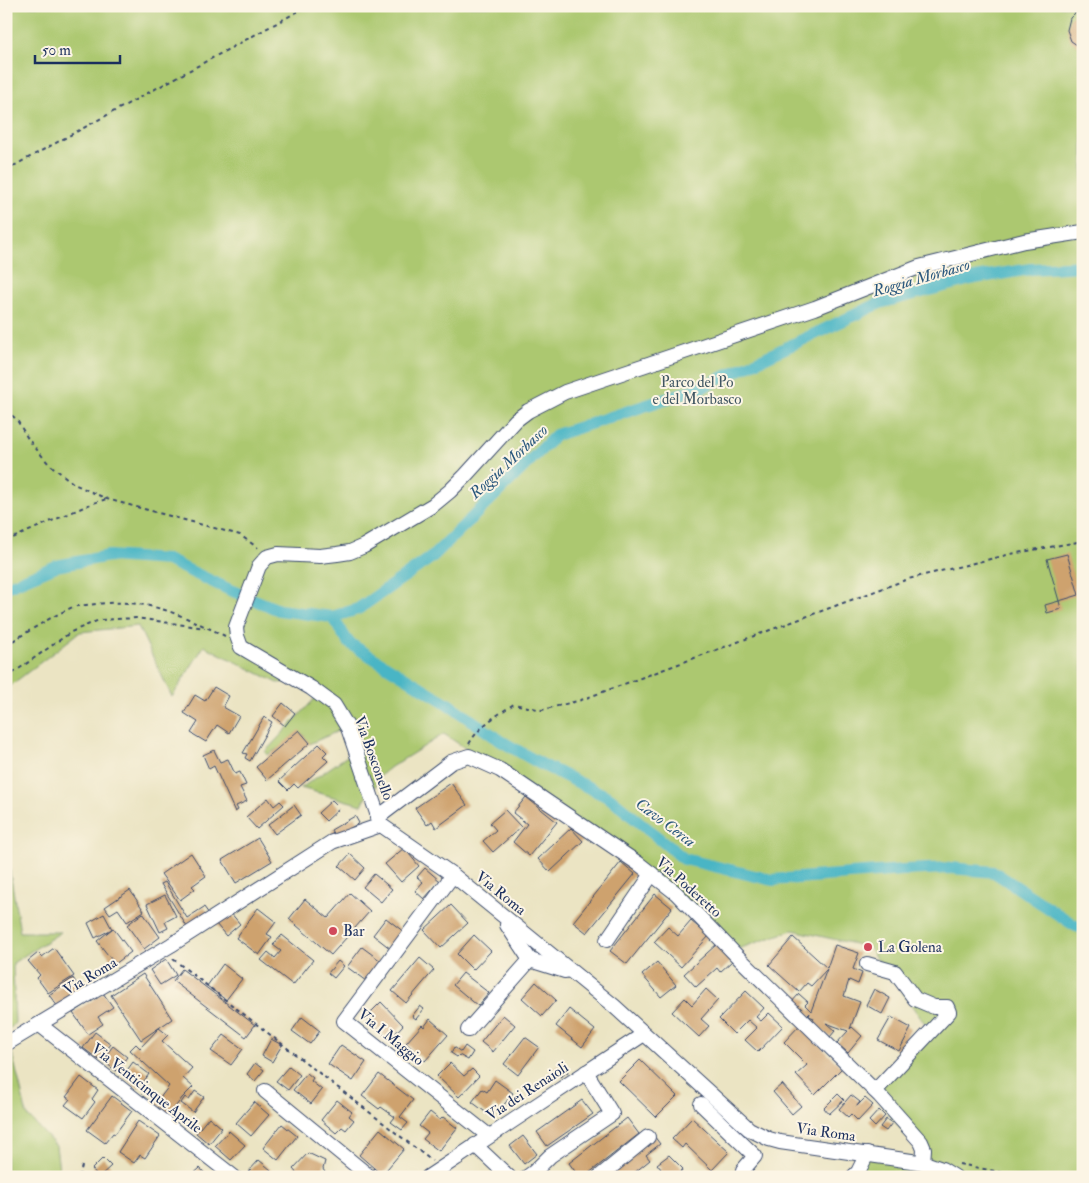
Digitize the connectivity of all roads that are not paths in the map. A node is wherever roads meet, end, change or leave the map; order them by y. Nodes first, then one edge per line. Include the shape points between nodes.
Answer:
1 (1083, 232) edge
2 (379, 822) junction
3 (652, 874) junction
4 (453, 875) junction
5 (500, 913) junction
6 (607, 940) dead end
7 (530, 960) junction
8 (867, 964) dead end
9 (573, 973) junction
10 (40, 1025) junction
11 (468, 1030) dead end
12 (644, 1034) junction
13 (6, 1044) edge
14 (586, 1072) junction
15 (875, 1091) junction
16 (265, 1092) dead end
17 (701, 1104) dead end
18 (489, 1136) junction
19 (648, 1137) dead end
20 (476, 1145) junction
21 (867, 1154) junction
22 (929, 1164) junction
23 (953, 1170) edge
24 (434, 1173) edge
25 (234, 1177) edge
26 (370, 1177) edge
27 (509, 1177) edge
28 (527, 1177) edge
29 (599, 1177) edge
30 (742, 1177) edge
31 (853, 1177) edge

1 - 2 street, Via Bosconello via 1024,241 919,267 816,308 565,392 516,420 433,505 364,546 328,555 278,554 263,562 236,627 237,636 242,647 311,688 334,706 348,728
2 - 3 street, Via Poderetto via 451,762 468,756 500,770
2 - 4 street, Via Roma
2 - 10 street, Via Roma via 332,842
3 - 6 street
3 - 15 street, Via Poderetto via 676,893
4 - 5 street, Via Roma
4 - 18 street, Via I Maggio via 344,1021
5 - 7 street
5 - 9 street, Via Roma
7 - 9 street
7 - 11 street
8 - 15 street via 894,972 915,999 934,1007 947,1007 949,1012
9 - 12 street, Via Roma
10 - 13 street, Via Roma
10 - 25 street, Via Venticinque Aprile
12 - 14 street, Via dei Renaioli
12 - 21 street, Via Roma via 738,1120 760,1135 780,1142
14 - 18 street, Via dei Renaioli
14 - 28 street via 612,1114 550,1156
15 - 22 street, Via Poderetto via 921,1142
16 - 26 street
17 - 30 street via 756,1156 743,1170
18 - 20 street, Via dei Renaioli
19 - 29 street
20 - 24 street, Via dei Renaioli
20 - 27 street
21 - 22 street, Via Roma
21 - 31 street
22 - 23 street

